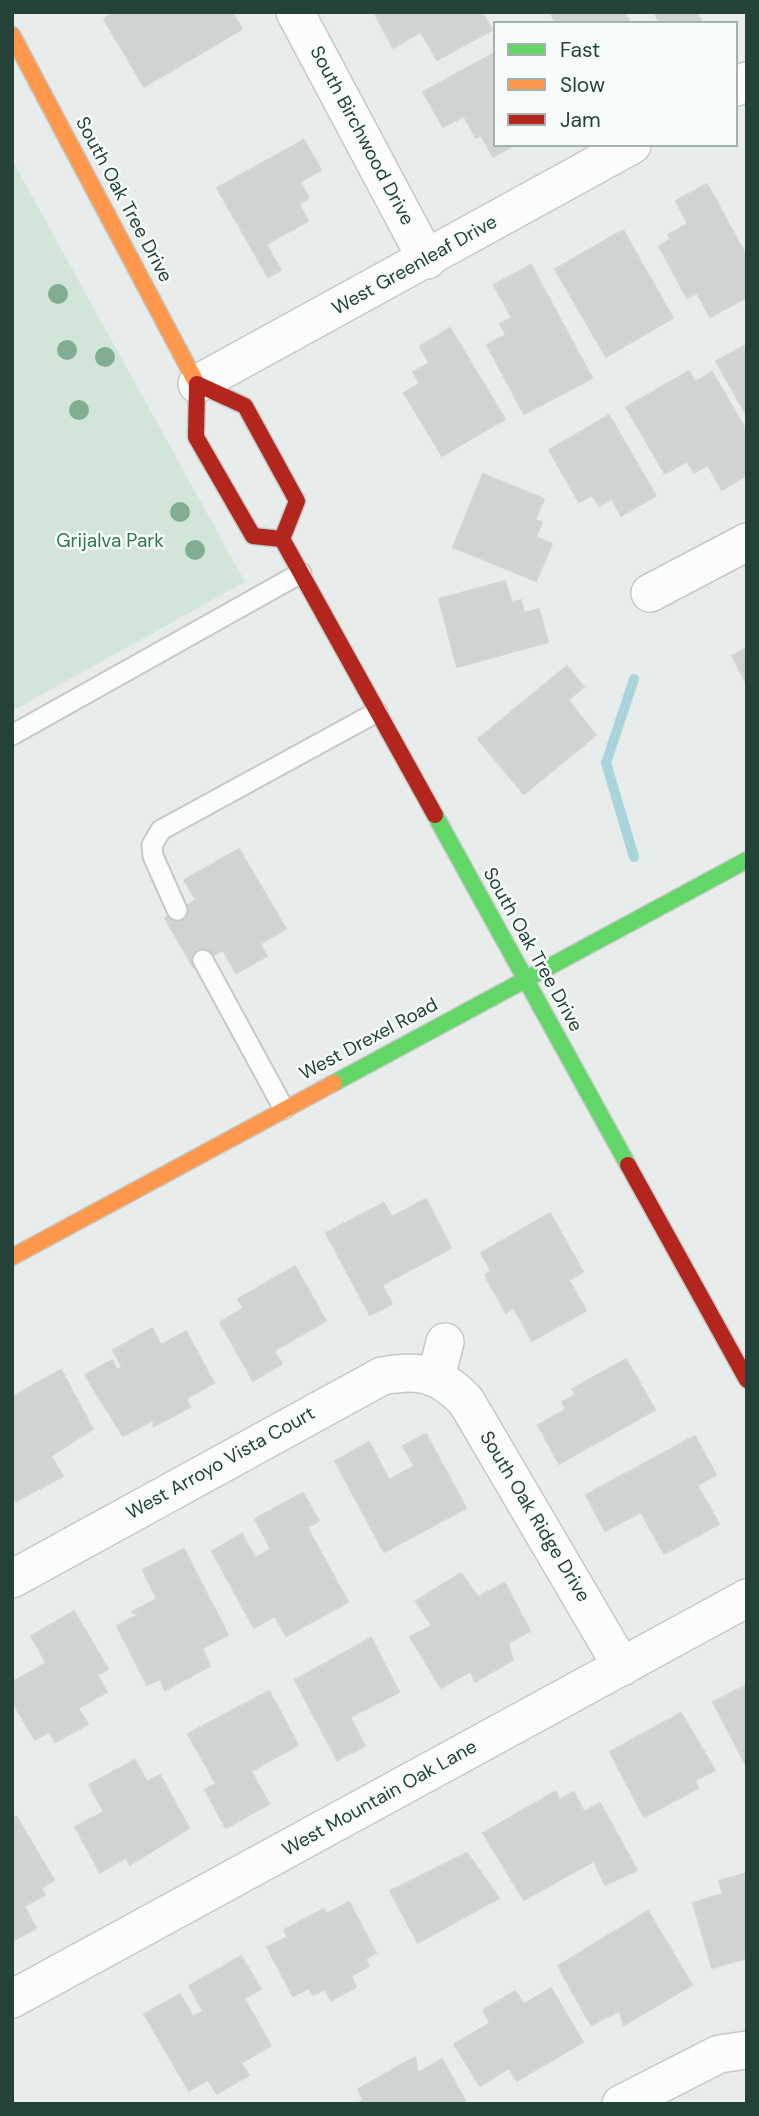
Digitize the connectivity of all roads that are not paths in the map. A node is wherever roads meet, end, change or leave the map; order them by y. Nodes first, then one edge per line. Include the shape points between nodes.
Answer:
1 (295, 12) edge
2 (12, 36) edge
3 (628, 147) edge
4 (427, 260) junction
5 (197, 384) junction
6 (282, 540) junction
7 (747, 542) edge
8 (301, 573) junction
9 (650, 593) dead end
10 (377, 712) junction
11 (12, 734) edge
12 (747, 860) edge
13 (177, 910) dead end
14 (203, 960) dead end
15 (524, 980) junction
16 (284, 1110) junction
17 (12, 1257) edge
18 (440, 1359) joint
19 (747, 1380) edge
20 (12, 1579) edge
21 (747, 1598) edge
22 (622, 1667) junction
23 (12, 1999) edge
24 (747, 2050) edge
25 (621, 2104) edge

1 - 4 street, South Birchwood Drive
2 - 5 street, South Oak Tree Drive
3 - 4 street, West Greenleaf Drive
4 - 5 street, West Greenleaf Drive
5 - 6 street, South Oak Tree Drive via 196,437 253,536
5 - 6 street via 245,406 296,501
6 - 8 street, South Oak Tree Drive
7 - 9 street
8 - 10 street, South Oak Tree Drive
8 - 11 lane
10 - 13 lane via 161,830 152,845 153,856
10 - 15 street, South Oak Tree Drive
12 - 15 street, West Drexel Road
14 - 16 lane
15 - 16 street, West Drexel Road
15 - 19 street, South Oak Tree Drive
16 - 17 street, West Drexel Road
18 - 20 street, West Arroyo Vista Court via 382,1376
18 - 22 street, South Oak Ridge Drive via 448,1382 466,1401
21 - 22 street, West Mountain Oak Lane
22 - 23 street, West Mountain Oak Lane
24 - 25 street via 719,2054

